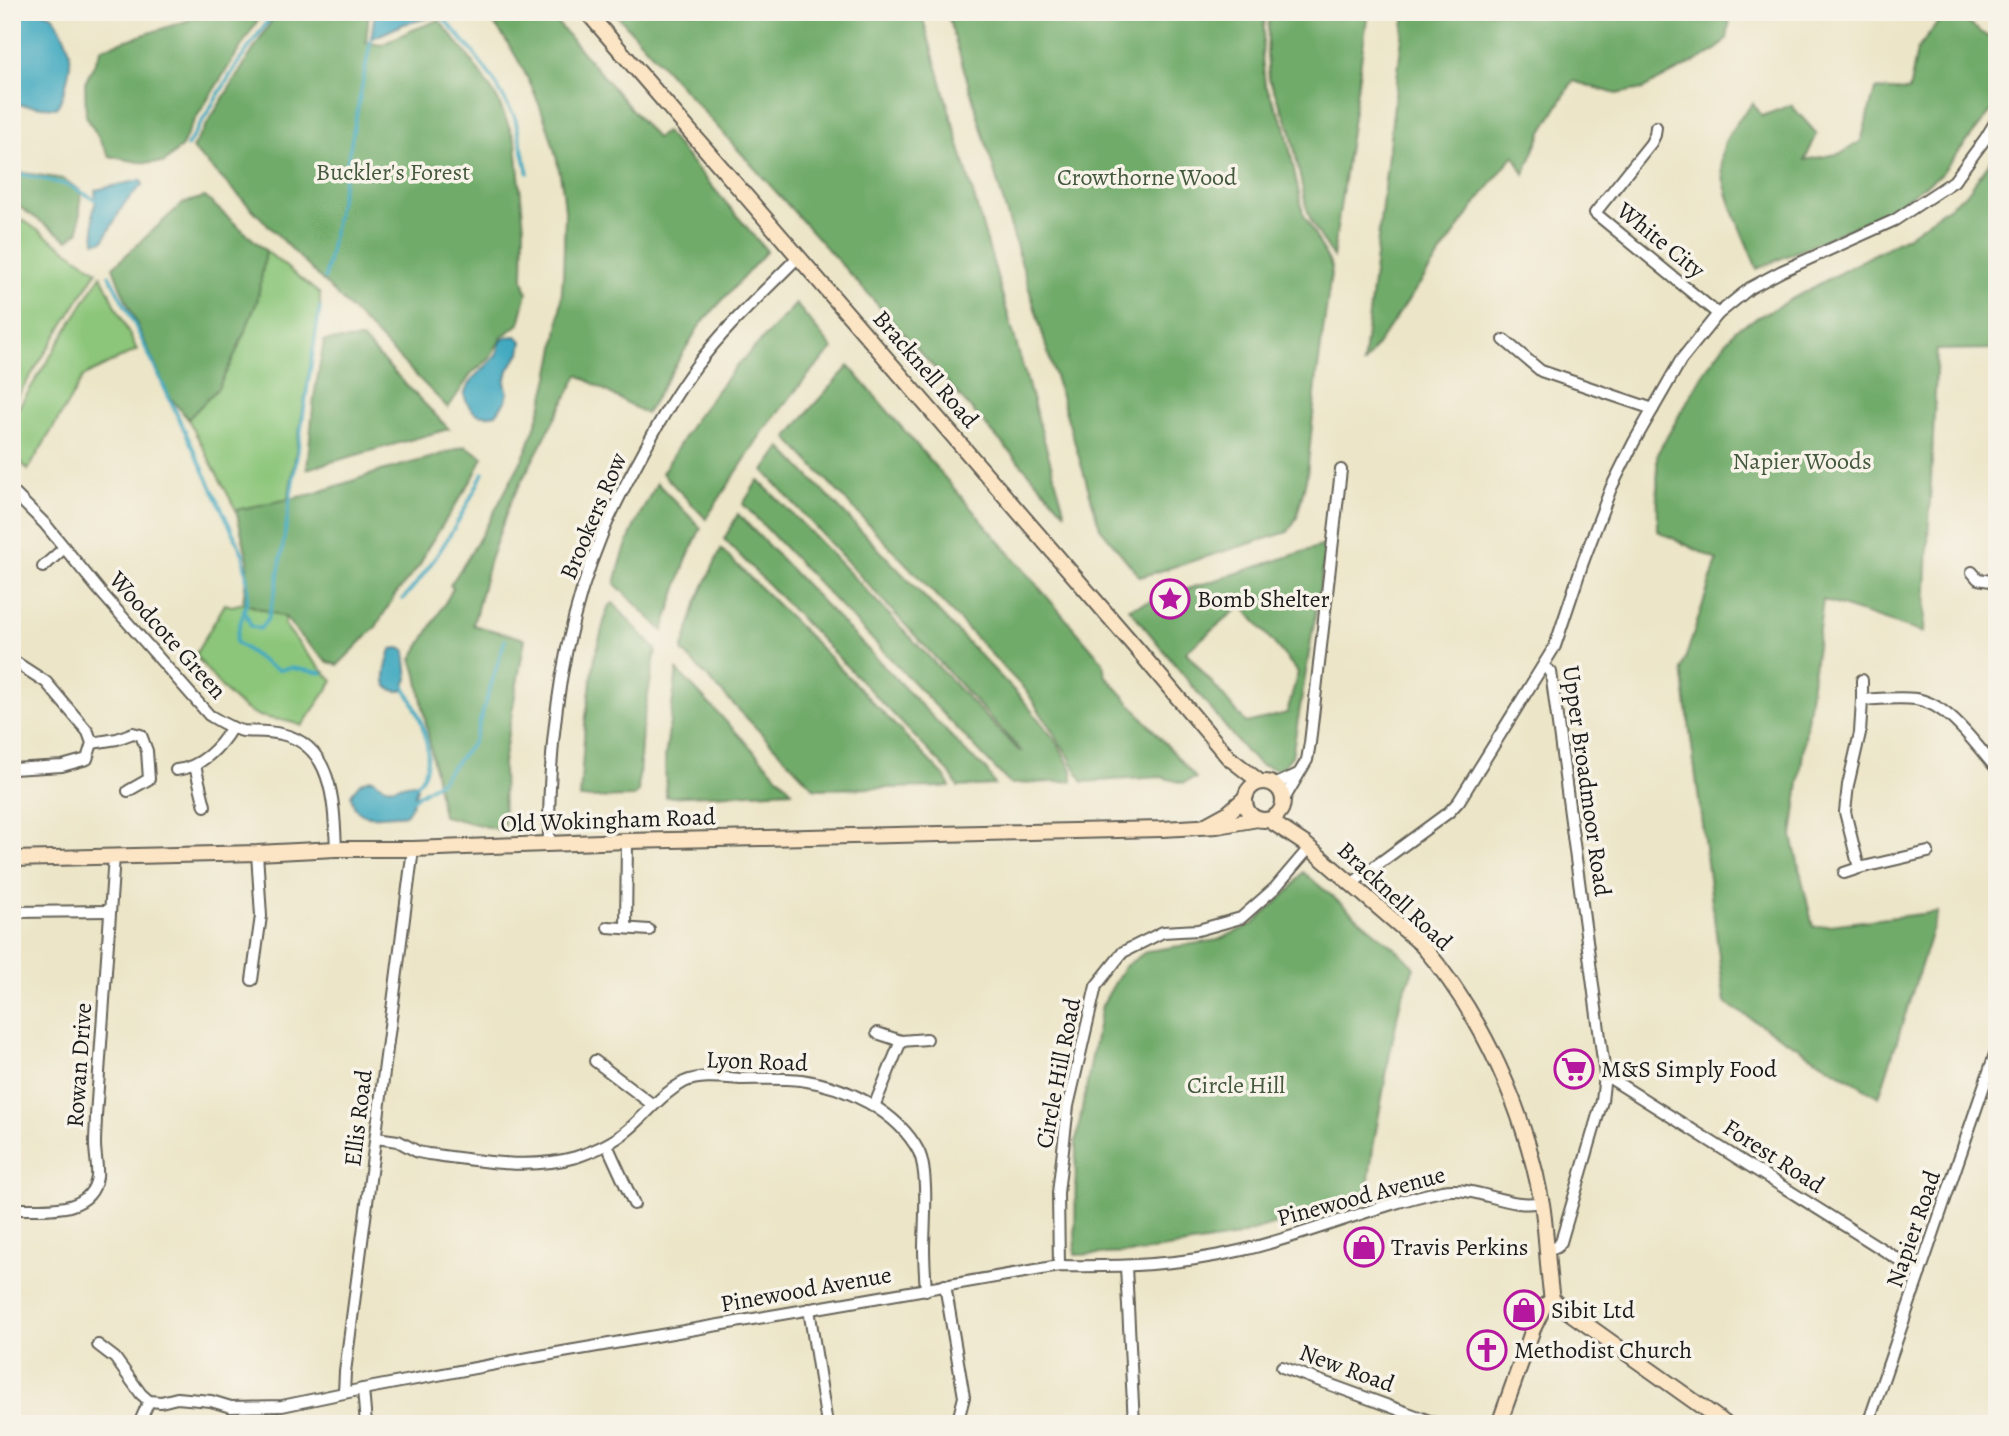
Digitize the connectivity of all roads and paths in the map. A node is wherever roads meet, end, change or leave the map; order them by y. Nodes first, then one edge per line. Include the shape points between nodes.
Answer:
1 (587, 12) edge
2 (1997, 119) edge
3 (1656, 127) dead end
4 (799, 256) junction
5 (1718, 314) junction
6 (1504, 340) dead end
7 (1653, 409) junction
8 (1341, 470) dead end
9 (12, 491) edge
10 (64, 548) junction
11 (43, 567) dead end
12 (1972, 572) dead end
13 (1997, 582) edge
14 (12, 660) edge
15 (1544, 667) junction
16 (1862, 680) dead end
17 (1862, 700) junction
18 (232, 727) junction
19 (92, 743) junction
20 (1228, 757) junction
21 (1995, 763) edge
22 (195, 766) junction
23 (12, 769) edge
24 (176, 770) dead end
25 (1298, 774) junction
26 (1267, 784) junction
27 (128, 791) dead end
28 (1246, 796) junction
29 (1282, 805) junction
30 (205, 806) dead end
31 (1263, 820) junction
32 (1205, 826) junction
33 (627, 841) junction
34 (549, 845) junction
35 (1307, 846) junction
36 (336, 849) junction
37 (413, 849) junction
38 (1928, 852) dead end
39 (257, 853) junction
40 (114, 856) junction
41 (12, 859) edge
42 (1859, 868) junction
43 (1844, 873) dead end
44 (1351, 884) junction
45 (110, 911) junction
46 (12, 912) edge
47 (608, 927) dead end
48 (626, 928) junction
49 (649, 930) dead end
50 (252, 981) dead end
51 (877, 1033) dead end
52 (927, 1039) dead end
53 (901, 1041) junction
54 (1997, 1048) edge
55 (596, 1061) dead end
56 (1605, 1074) junction
57 (875, 1104) junction
58 (653, 1105) junction
59 (376, 1138) junction
60 (607, 1144) junction
61 (1541, 1202) junction
62 (634, 1204) dead end
63 (12, 1209) edge
64 (1548, 1251) junction
65 (1059, 1266) junction
66 (1126, 1267) junction
67 (1920, 1273) junction
68 (945, 1285) junction
69 (926, 1290) junction
70 (1552, 1300) junction
71 (809, 1309) junction
72 (98, 1345) dead end
73 (1282, 1367) dead end
74 (362, 1389) junction
75 (344, 1393) junction
76 (149, 1401) junction
77 (139, 1424) edge
78 (366, 1424) edge
79 (827, 1424) edge
80 (957, 1424) edge
81 (1134, 1424) edge
82 (1437, 1424) edge
83 (1499, 1424) edge
84 (1726, 1424) edge
85 (1868, 1424) edge

1 - 4 main road, Bracknell Road
2 - 5 street, Upper Broadmoor Road via 1954,181 1895,220 1750,288
3 - 5 street, White City via 1651,143 1595,213
4 - 20 main road, Bracknell Road
4 - 34 street, Brookers Row via 698,364 616,501 590,564 557,697
5 - 7 street, Upper Broadmoor Road via 1681,360
6 - 7 street via 1541,371
7 - 15 street, Upper Broadmoor Road via 1611,488
8 - 25 street via 1310,743
9 - 10 street, Woodcote Green
10 - 11 street
10 - 18 street, Woodcote Green via 203,709
12 - 13 street via 1978,579
14 - 19 street via 46,682
15 - 44 street via 1459,801
15 - 56 street, Upper Broadmoor Road via 1551,672
16 - 17 street
17 - 21 street via 1925,701 1948,714
17 - 42 street via 1845,812
18 - 22 street
18 - 36 street, Woodcote Green via 293,737 317,756 329,778
19 - 23 street via 87,759 62,766
19 - 27 street via 141,735 149,779
20 - 26 main road, Bracknell Road
20 - 28 main road, Bracknell Road
22 - 24 street
22 - 30 street
25 - 26 street
25 - 29 street
26 - 28 main road via 1250,788
26 - 29 main road via 1279,789
28 - 31 main road via 1248,811
28 - 32 main road
29 - 31 main road via 1279,814
29 - 35 main road, Bracknell Road
31 - 32 main road, Old Wokingham Road
31 - 35 main road, Bracknell Road
32 - 33 main road, Old Wokingham Road
33 - 34 main road, Old Wokingham Road
33 - 48 street
34 - 37 main road, Old Wokingham Road
35 - 44 main road, Bracknell Road
35 - 65 street, Circle Hill Road via 1275,888 1241,918 1198,930 1163,932 1123,951 1096,986 1068,1106 1058,1193
36 - 37 main road, Old Wokingham Road
36 - 39 main road, Old Wokingham Road
37 - 59 street, Ellis Road
38 - 42 street
39 - 40 main road, Old Wokingham Road
39 - 50 street via 261,916
40 - 41 main road, Old Wokingham Road
40 - 45 street, Rowan Drive
42 - 43 street
44 - 61 main road, Bracknell Road via 1421,944 1472,1017 1497,1063 1524,1131
45 - 46 street
45 - 63 street, Rowan Drive via 94,1187 89,1197 71,1206
47 - 48 street
48 - 49 street
51 - 53 street
52 - 53 street
53 - 57 street
54 - 67 street, Napier Road
55 - 58 street
56 - 64 street, Upper Broadmoor Road via 1602,1101 1565,1230 1557,1247
56 - 67 street, Forest Road
57 - 58 street, Lyon Road via 802,1080 709,1078 687,1081
57 - 69 street, Lyon Road via 905,1130 920,1154 925,1180
58 - 60 street, Lyon Road
59 - 60 street, Lyon Road via 398,1141 428,1154 514,1164 547,1163
59 - 75 street, Ellis Road
60 - 62 street
61 - 64 main road, Bracknell Road
61 - 66 street, Pinewood Avenue via 1452,1190 1242,1250
64 - 70 main road, Bracknell Road
65 - 66 street, Pinewood Avenue
65 - 68 street, Pinewood Avenue
66 - 81 street
67 - 85 street, Napier Road
68 - 69 street, Pinewood Avenue
68 - 80 street via 964,1397
69 - 71 street, Pinewood Avenue
70 - 83 main road via 1533,1329
70 - 84 main road
71 - 74 street, Pinewood Avenue
71 - 79 street
72 - 76 street via 115,1358
73 - 82 street, New Road
74 - 75 street, Pinewood Avenue
74 - 78 street
75 - 76 street, Pinewood Avenue via 254,1408 177,1398
76 - 77 street

